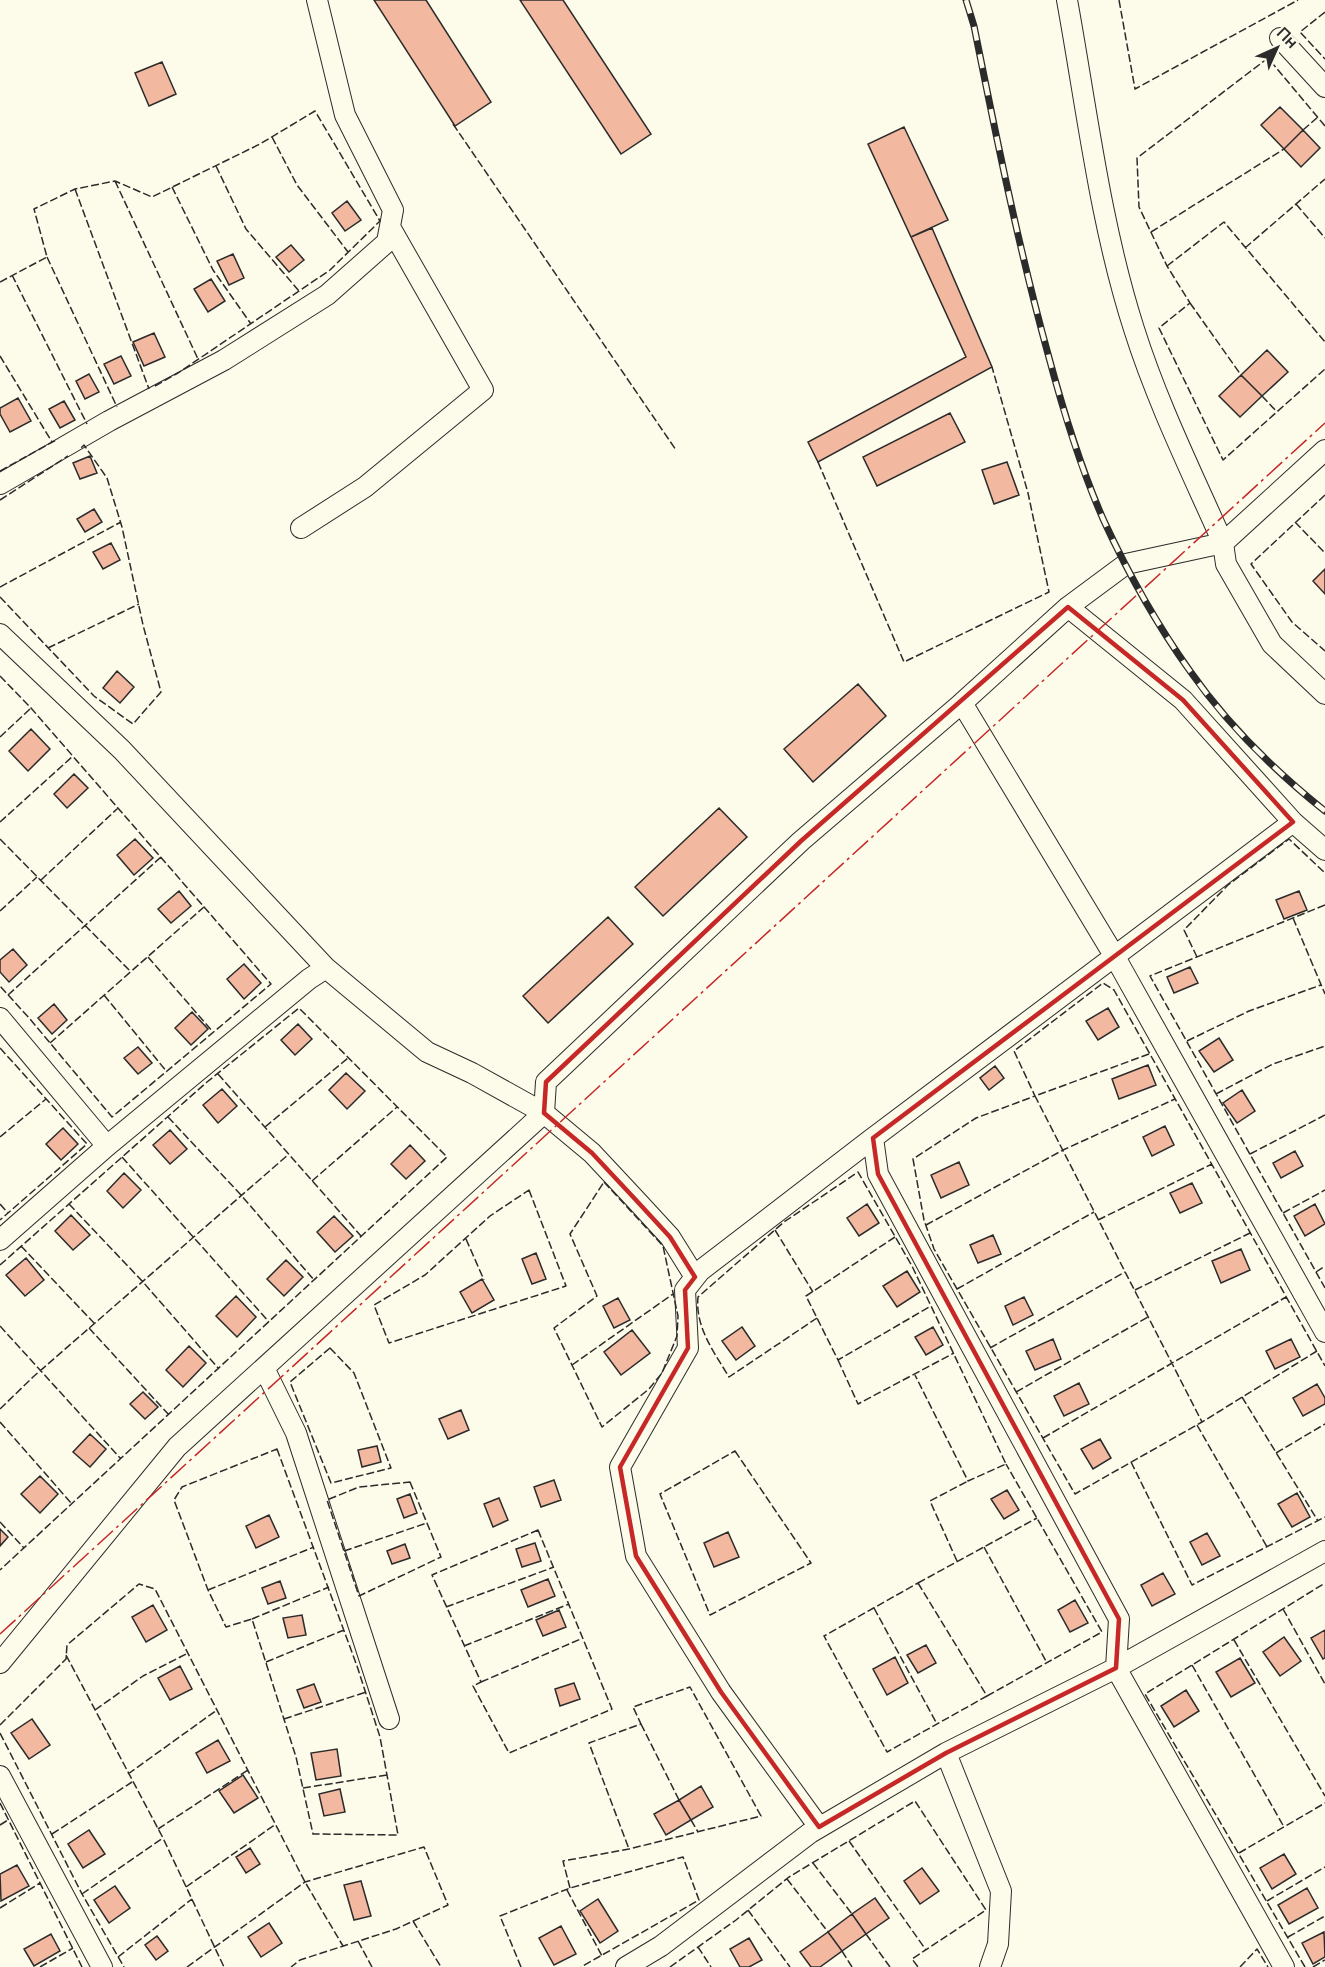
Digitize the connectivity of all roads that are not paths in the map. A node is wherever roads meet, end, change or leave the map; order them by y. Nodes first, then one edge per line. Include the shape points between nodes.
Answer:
1 (317, 0) edge
2 (1067, 0) edge
3 (1280, 38) dead end
4 (1325, 87) edge
5 (390, 226) junction
6 (1325, 450) edge
7 (0, 484) edge
8 (301, 528) dead end
9 (1223, 543) junction
10 (1068, 607) junction
11 (0, 634) edge
12 (1325, 694) edge
13 (962, 703) junction
14 (1293, 822) junction
15 (1325, 850) edge
16 (1115, 957) junction
17 (326, 968) junction
18 (0, 1018) edge
19 (544, 1113) junction
20 (873, 1138) junction
21 (107, 1146) junction
22 (0, 1240) edge
23 (695, 1277) junction
24 (1325, 1332) edge
25 (264, 1368) junction
26 (1325, 1551) edge
27 (0, 1663) edge
28 (1116, 1668) junction
29 (389, 1719) dead end
30 (946, 1753) junction
31 (0, 1776) edge
32 (819, 1827) junction
33 (102, 1967) edge
34 (626, 1967) edge
35 (990, 1967) edge
36 (1284, 1967) edge

1 - 5 street via 345,115 393,210
2 - 9 street via 1110,242 1134,330
3 - 4 street
5 - 7 street via 387,242 327,295 224,360
5 - 8 street via 483,390 365,488
6 - 9 street
9 - 10 street via 1126,564
9 - 12 street via 1226,564 1272,644
10 - 13 street
10 - 14 street via 1183,700
11 - 17 street via 122,750
13 - 16 street
13 - 19 street via 801,841 546,1082
14 - 15 street
14 - 16 street
16 - 20 street
16 - 24 street
17 - 19 street via 427,1052
17 - 21 street
18 - 21 street
19 - 23 street via 592,1153 670,1237
19 - 25 street
20 - 23 street
20 - 28 street via 878,1174 1119,1619
21 - 22 street
23 - 32 street via 685,1290 688,1348 620,1467 636,1556 721,1692
25 - 27 street via 177,1447
25 - 29 street via 297,1433
26 - 28 street
28 - 30 street
28 - 36 street
30 - 32 street
30 - 35 street via 1001,1891 998,1944
31 - 33 street
32 - 34 street via 661,1946

